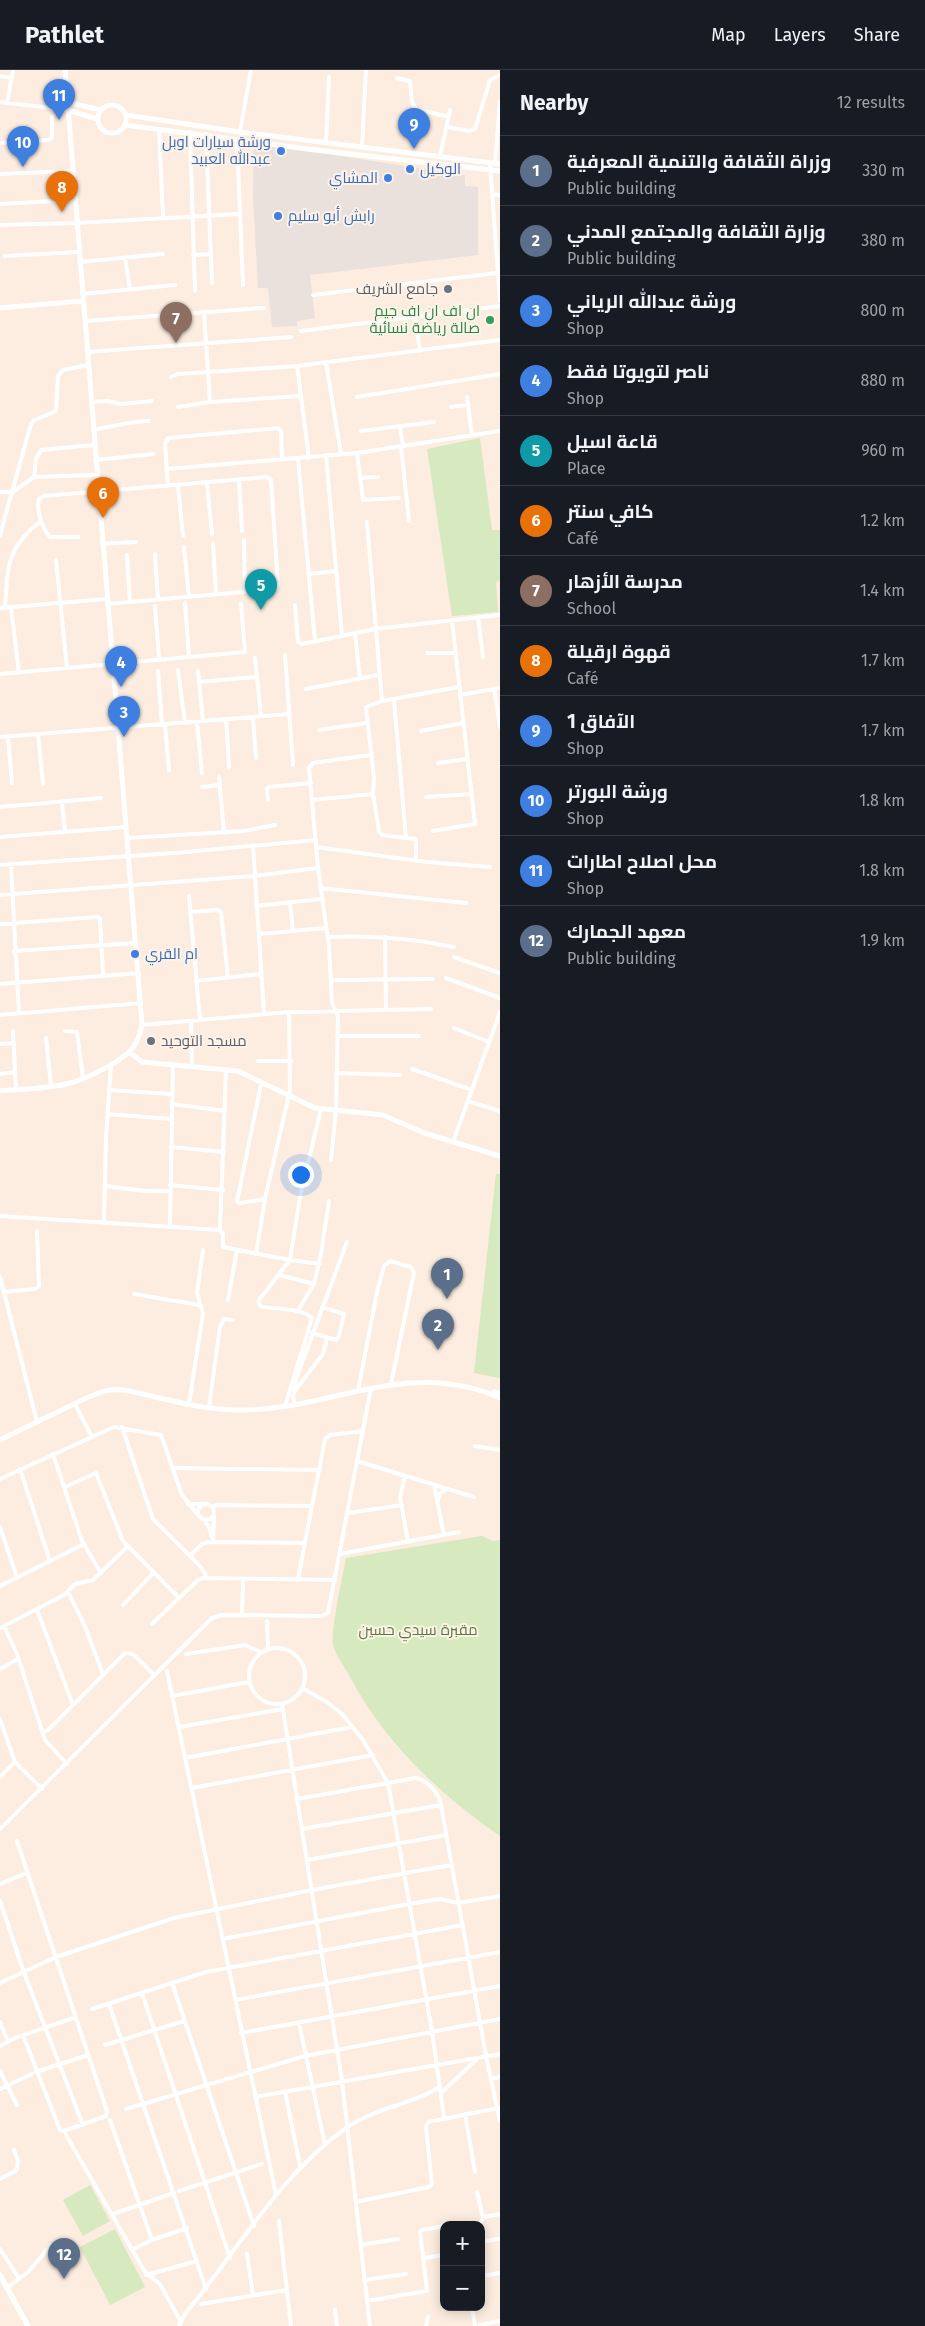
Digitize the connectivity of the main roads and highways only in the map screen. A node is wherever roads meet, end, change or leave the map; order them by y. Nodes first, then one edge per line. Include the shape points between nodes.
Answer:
1 (0, 2275) edge
2 (28, 2326) edge

1 - 2 main road

